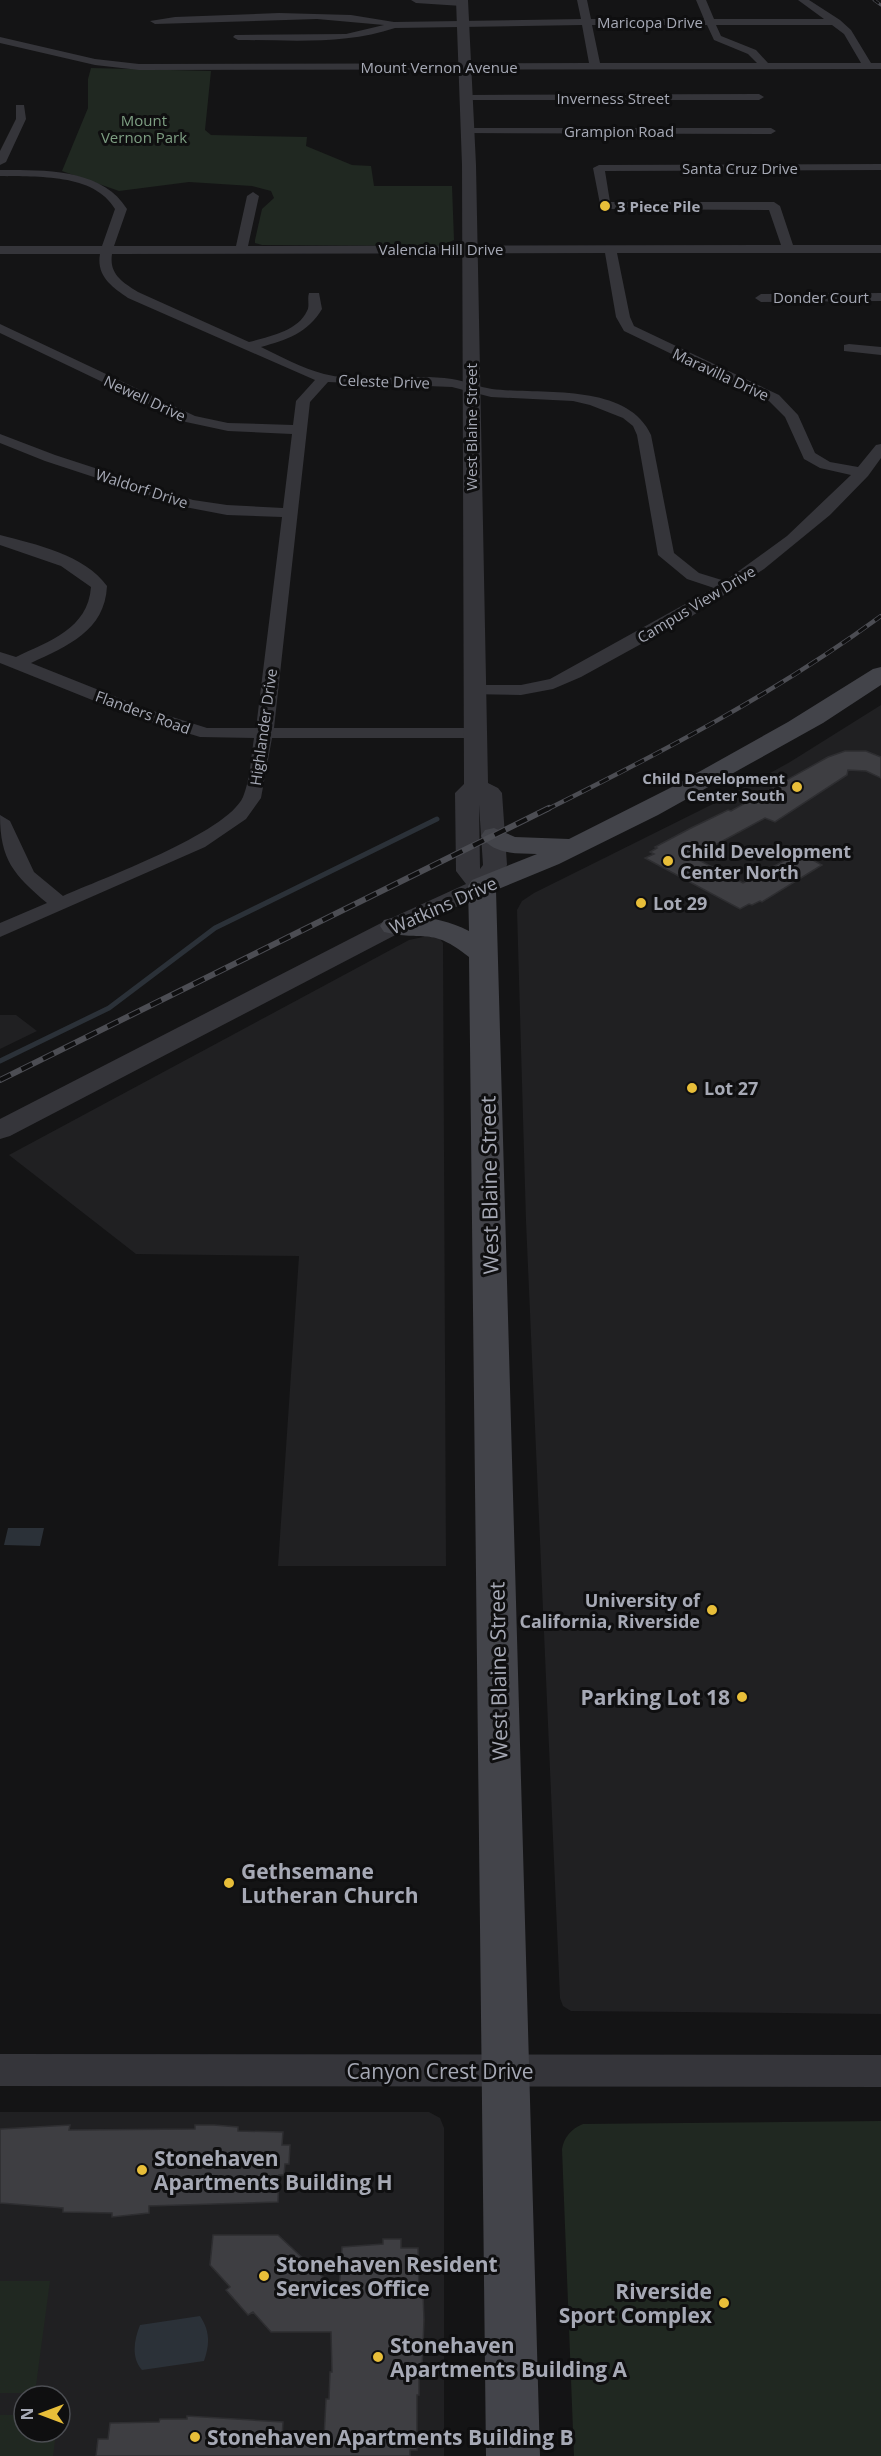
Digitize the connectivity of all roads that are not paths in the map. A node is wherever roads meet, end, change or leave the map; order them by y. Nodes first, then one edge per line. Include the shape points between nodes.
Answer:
1 (416, 0) edge
2 (582, 0) edge
3 (701, 0) edge
4 (803, 0) edge
5 (462, 2) edge
6 (155, 21) dead end
7 (586, 22) junction
8 (709, 22) junction
9 (837, 22) junction
10 (463, 24) junction
11 (394, 25) junction
12 (238, 37) dead end
13 (0, 40) edge
14 (595, 66) junction
15 (765, 66) junction
16 (868, 66) junction
17 (881, 66) edge
18 (465, 67) junction
19 (754, 82) junction
20 (466, 98) junction
21 (20, 107) dead end
22 (764, 108) dead end
23 (0, 127) edge
24 (17, 128) junction
25 (771, 130) dead end
26 (467, 131) junction
27 (0, 162) edge
28 (881, 168) edge
29 (0, 173) edge
30 (253, 196) dead end
31 (106, 249) junction
32 (241, 249) junction
33 (610, 249) junction
34 (788, 249) junction
35 (881, 249) edge
36 (0, 250) edge
37 (470, 250) junction
38 (314, 296) dead end
39 (881, 297) edge
40 (761, 298) dead end
41 (0, 328) edge
42 (248, 347) junction
43 (849, 348) dead end
44 (881, 351) edge
45 (324, 378) junction
46 (470, 388) junction
47 (300, 430) junction
48 (0, 438) edge
49 (881, 448) edge
50 (863, 473) junction
51 (289, 513) junction
52 (0, 540) edge
53 (727, 587) junction
54 (8, 660) edge
55 (881, 674) edge
56 (473, 690) junction
57 (474, 733) junction
58 (264, 734) junction
59 (476, 787) junction
60 (0, 820) edge
61 (494, 836) junction
62 (575, 846) junction
63 (482, 886) junction
64 (60, 903) junction
65 (394, 927) junction
66 (0, 931) edge
67 (483, 954) junction
68 (0, 1130) edge
69 (0, 2070) edge
70 (507, 2071) junction
71 (881, 2071) edge
72 (513, 2456) edge

1 - 5 street
2 - 7 street
3 - 8 street
4 - 9 street
5 - 10 street, West Blaine Street
6 - 11 street via 329,18
7 - 8 street, Maricopa Drive
7 - 10 street, Maricopa Drive
7 - 14 street
8 - 9 street, Maricopa Drive
8 - 15 street via 717,38 752,52
9 - 16 street via 855,39
10 - 11 street, Maricopa Drive
10 - 18 street, West Blaine Street
11 - 12 street, Maricopa Drive via 346,37
13 - 18 street, Mount Vernon Avenue via 95,62 139,67
14 - 18 street, Mount Vernon Avenue
14 - 19 street, Mount Vernon Avenue
15 - 16 street, Mount Vernon Avenue
15 - 19 street, Mount Vernon Avenue
16 - 17 street, Mount Vernon Avenue
18 - 20 street, West Blaine Street
19 - 20 street, Inverness Street
19 - 22 street
20 - 26 street, West Blaine Street
21 - 24 street
23 - 24 street
24 - 27 street
25 - 26 street, Grampion Road
26 - 37 street, West Blaine Street
28 - 34 street, Santa Cruz Drive via 783,163 599,168 605,206 774,206
29 - 31 street, Celeste Drive via 73,179 114,198 121,209
30 - 32 street
31 - 32 street, Valencia Hill Drive
31 - 36 street, Valencia Hill Drive
31 - 42 street, Celeste Drive via 106,273 121,288
32 - 37 street, Valencia Hill Drive
33 - 34 street, Valencia Hill Drive
33 - 37 street, Valencia Hill Drive
33 - 50 street, Maravilla Drive via 623,317 629,328 774,398 791,415 809,456 825,465
34 - 35 street, Valencia Hill Drive
37 - 46 street, West Blaine Street
38 - 42 street via 315,309 304,325
39 - 40 street, Donder Court
41 - 47 street, Newell Drive via 191,419 236,428
42 - 45 street, Celeste Drive
43 - 44 street
45 - 46 street, Celeste Drive via 452,383
45 - 47 street, Highlander Drive via 303,400
46 - 53 street, Celeste Drive via 491,393 573,397 628,415 644,435 666,555 693,576
46 - 56 street, West Blaine Street
47 - 51 street, Highlander Drive
48 - 51 street, Waldorf Drive via 190,504
49 - 50 street, Campus View Drive
50 - 53 street, Campus View Drive via 802,531
51 - 58 street, Highlander Drive
52 - 54 street via 83,571 99,586 99,602 88,622 76,633
53 - 56 street, Campus View Drive via 560,680 537,688
54 - 58 street, Flanders Road via 190,730
55 - 62 main road, Watkins Drive via 790,732
56 - 57 street, West Blaine Street
57 - 58 street, Flanders Road
57 - 59 street, West Blaine Street
58 - 64 street, Highlander Drive via 252,798 239,815 198,843
59 - 61 street, West Blaine Street via 490,793
59 - 63 street, West Blaine Street via 467,793 468,871
60 - 64 street via 26,875
61 - 62 main road via 521,846
61 - 63 street, West Blaine Street via 495,865
62 - 63 main road, Watkins Drive
63 - 65 street, Watkins Drive
63 - 67 main road, West Blaine Street
64 - 66 street, Highlander Drive
65 - 67 main road via 451,930
65 - 68 street, Watkins Drive
67 - 70 main road, West Blaine Street
69 - 70 street, Canyon Crest Drive
70 - 71 street, Canyon Crest Drive
70 - 72 main road, West Blaine Street

